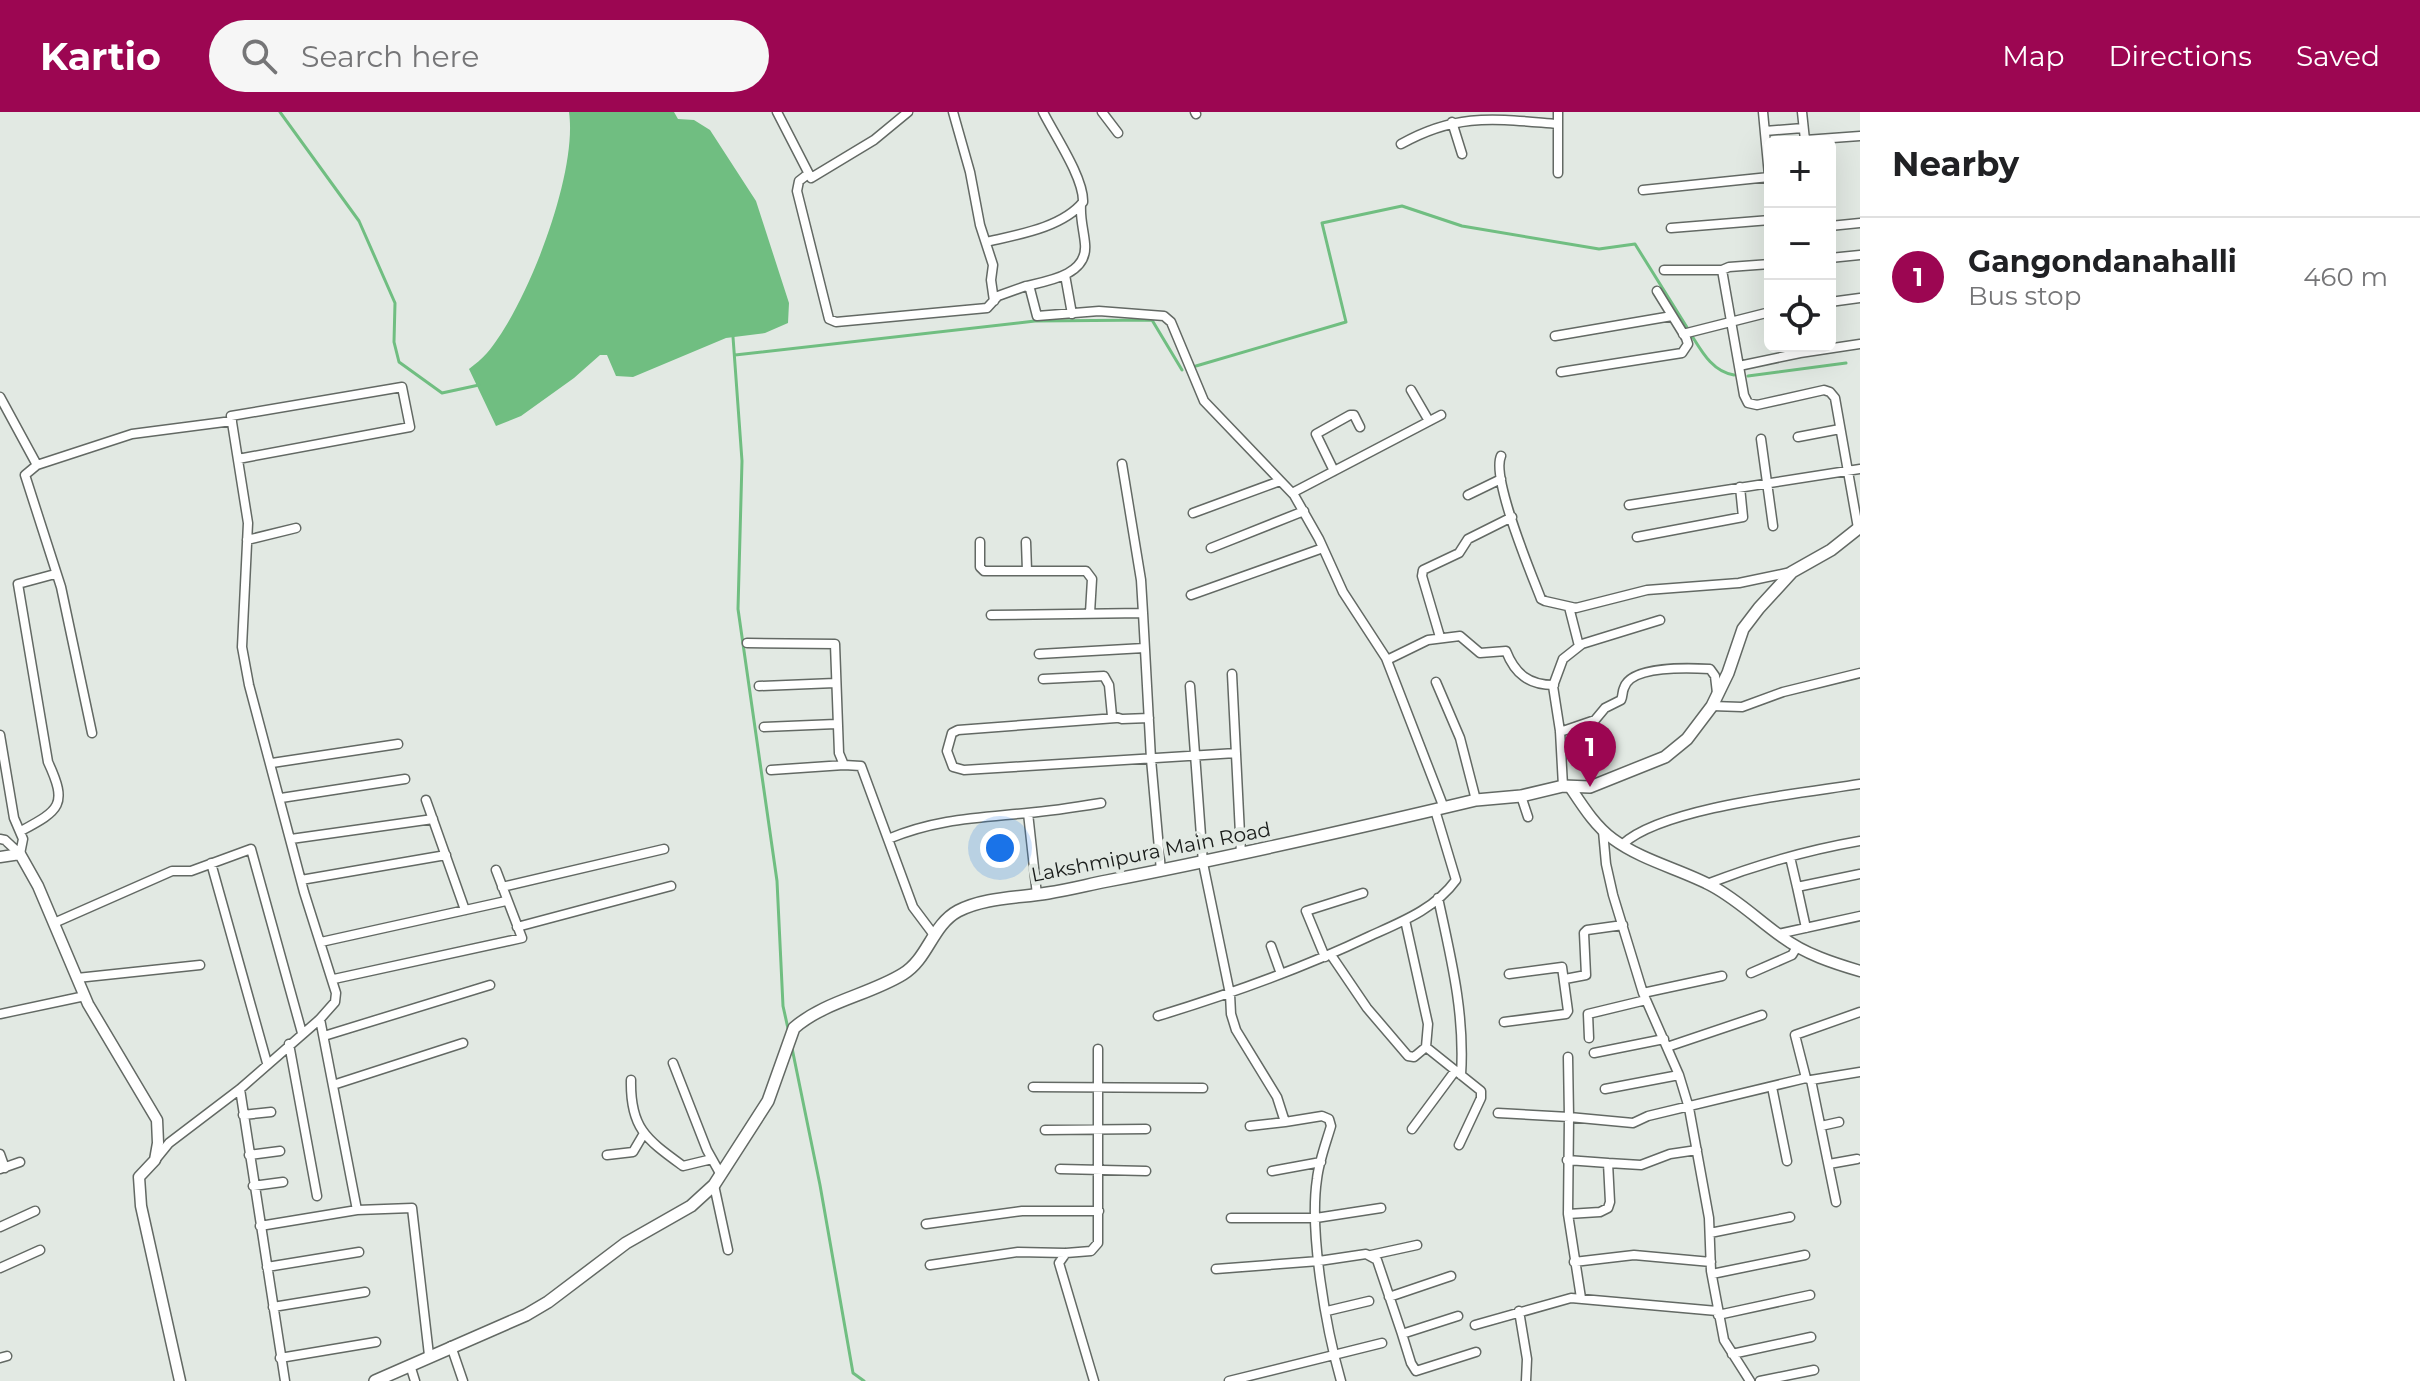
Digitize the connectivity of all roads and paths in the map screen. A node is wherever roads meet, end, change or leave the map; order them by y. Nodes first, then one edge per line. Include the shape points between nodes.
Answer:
1 (777, 112) edge
2 (908, 112) edge
3 (953, 112) edge
4 (1043, 112) edge
5 (1102, 112) edge
6 (1558, 112) edge
7 (1763, 112) edge
8 (1802, 112) edge
9 (1486, 115) edge
10 (1452, 122) junction
11 (1558, 124) junction
12 (1803, 128) junction
13 (1765, 131) junction
14 (1118, 133) dead end
15 (1765, 136) edge
16 (1860, 136) edge
17 (1401, 144) dead end
18 (1462, 154) dead end
19 (1558, 173) dead end
20 (808, 174) junction
21 (1764, 178) edge
22 (1643, 190) dead end
23 (1081, 205) junction
24 (1764, 220) edge
25 (1860, 223) edge
26 (1836, 225) edge
27 (1671, 228) dead end
28 (986, 242) junction
29 (1860, 255) edge
30 (1836, 257) edge
31 (1764, 264) edge
32 (1664, 270) dead end
33 (1722, 270) junction
34 (1065, 275) junction
35 (1026, 286) junction
36 (1657, 291) dead end
37 (1860, 298) edge
38 (1836, 301) edge
39 (995, 303) junction
40 (1072, 314) junction
41 (1764, 314) edge
42 (1672, 316) junction
43 (1731, 322) junction
44 (1688, 333) junction
45 (1555, 336) dead end
46 (1860, 344) edge
47 (1739, 366) junction
48 (1561, 372) dead end
49 (1411, 390) dead end
50 (0, 397) edge
51 (1441, 415) dead end
52 (232, 421) junction
53 (1429, 421) junction
54 (1360, 427) dead end
55 (1840, 429) junction
56 (1798, 437) dead end
57 (1761, 439) dead end
58 (1501, 456) dead end
59 (238, 459) junction
60 (1122, 464) dead end
61 (37, 465) junction
62 (1860, 469) edge
63 (1847, 470) junction
64 (1334, 471) junction
65 (1501, 479) junction
66 (1280, 481) junction
67 (1766, 482) junction
68 (1740, 487) junction
69 (1292, 493) junction
70 (1468, 495) dead end
71 (1629, 505) dead end
72 (1304, 511) junction
73 (1193, 513) dead end
74 (1512, 517) junction
75 (1773, 526) dead end
76 (296, 528) dead end
77 (1859, 528) edge
78 (1637, 537) dead end
79 (247, 540) junction
80 (980, 542) dead end
81 (1026, 542) dead end
82 (1211, 548) dead end
83 (1323, 548) junction
84 (1027, 571) junction
85 (1792, 572) junction
86 (55, 574) junction
87 (1191, 595) dead end
88 (1569, 607) junction
89 (1090, 613) junction
90 (1143, 613) junction
91 (991, 615) dead end
92 (1660, 620) dead end
93 (1440, 637) junction
94 (747, 643) dead end
95 (1579, 646) junction
96 (1144, 648) junction
97 (1039, 654) dead end
98 (1387, 660) junction
99 (1860, 673) edge
100 (1232, 674) dead end
101 (1043, 679) dead end
102 (1436, 682) dead end
103 (835, 683) junction
104 (1554, 685) junction
105 (759, 686) dead end
106 (1190, 686) dead end
107 (1715, 702) junction
108 (1116, 718) junction
109 (1149, 718) junction
110 (836, 724) junction
111 (764, 727) dead end
112 (1560, 732) junction
113 (92, 733) dead end
114 (0, 735) edge
115 (398, 744) dead end
116 (1236, 753) junction
117 (1195, 756) junction
118 (1151, 759) junction
119 (272, 763) junction
120 (844, 765) junction
121 (771, 770) dead end
122 (405, 779) dead end
123 (1860, 784) edge
124 (1566, 786) junction
125 (1521, 796) junction
126 (281, 798) junction
127 (426, 800) dead end
128 (1476, 800) junction
129 (1101, 803) dead end
130 (1439, 809) junction
131 (1028, 813) junction
132 (1528, 817) dead end
133 (433, 819) junction
134 (1603, 830) junction
135 (21, 831) junction
136 (0, 839) edge
137 (291, 839) junction
138 (888, 839) junction
139 (1860, 841) edge
140 (1623, 844) junction
141 (664, 849) dead end
142 (20, 854) junction
143 (1241, 854) junction
144 (446, 855) junction
145 (0, 857) edge
146 (1790, 857) junction
147 (211, 863) junction
148 (1203, 863) junction
149 (496, 870) dead end
150 (1161, 871) junction
151 (1860, 874) edge
152 (301, 880) junction
153 (1707, 884) junction
154 (671, 886) dead end
155 (502, 887) junction
156 (1797, 887) junction
157 (1363, 893) dead end
158 (1037, 895) junction
159 (1438, 898) junction
160 (506, 901) junction
161 (465, 910) junction
162 (1860, 916) edge
163 (1405, 920) junction
164 (54, 923) junction
165 (1623, 925) junction
166 (517, 927) junction
167 (1806, 928) junction
168 (1778, 934) junction
169 (934, 935) junction
170 (321, 942) junction
171 (1271, 946) dead end
172 (1797, 947) junction
173 (1328, 956) junction
174 (200, 965) dead end
175 (1860, 971) edge
176 (1751, 973) dead end
177 (1281, 974) junction
178 (1509, 974) dead end
179 (1722, 976) dead end
180 (77, 978) junction
181 (334, 979) junction
182 (1565, 979) junction
183 (490, 985) dead end
184 (1230, 994) junction
185 (85, 996) junction
186 (1645, 996) junction
187 (1860, 1012) edge
188 (0, 1014) edge
189 (1762, 1015) dead end
190 (1158, 1016) dead end
191 (320, 1019) junction
192 (1504, 1022) dead end
193 (302, 1033) junction
194 (324, 1036) junction
195 (1589, 1038) dead end
196 (463, 1043) dead end
197 (1666, 1043) junction
198 (289, 1044) junction
199 (1426, 1047) junction
200 (1098, 1049) dead end
201 (1594, 1053) dead end
202 (1568, 1057) dead end
203 (267, 1063) junction
204 (673, 1063) dead end
205 (1860, 1072) edge
206 (1458, 1073) junction
207 (1679, 1075) junction
208 (1808, 1079) junction
209 (631, 1080) dead end
210 (333, 1085) junction
211 (1033, 1087) dead end
212 (1772, 1087) junction
213 (1098, 1088) junction
214 (1203, 1088) dead end
215 (240, 1089) junction
216 (1605, 1089) dead end
217 (1689, 1108) junction
218 (271, 1112) dead end
219 (1498, 1113) dead end
220 (243, 1115) junction
221 (1569, 1117) junction
222 (1285, 1122) junction
223 (1839, 1122) dead end
224 (1250, 1126) dead end
225 (1821, 1126) junction
226 (1146, 1129) dead end
227 (1412, 1129) dead end
228 (1045, 1130) dead end
229 (1099, 1130) junction
230 (643, 1135) junction
231 (1459, 1145) dead end
232 (1697, 1150) junction
233 (280, 1151) dead end
234 (0, 1154) edge
235 (249, 1155) junction
236 (607, 1155) dead end
237 (712, 1159) junction
238 (1857, 1159) dead end
239 (155, 1160) junction
240 (1567, 1160) junction
241 (1787, 1161) dead end
242 (20, 1162) dead end
243 (1321, 1162) junction
244 (1608, 1163) junction
245 (1829, 1164) junction
246 (2, 1168) edge
247 (1060, 1169) dead end
248 (1099, 1170) junction
249 (1146, 1171) dead end
250 (1272, 1171) dead end
251 (718, 1180) junction
252 (283, 1182) dead end
253 (253, 1186) junction
254 (317, 1196) dead end
255 (1836, 1202) dead end
256 (1381, 1208) dead end
257 (357, 1210) junction
258 (35, 1211) dead end
259 (1099, 1211) junction
260 (1568, 1214) junction
261 (1790, 1217) dead end
262 (1231, 1218) dead end
263 (1316, 1218) junction
264 (926, 1224) dead end
265 (260, 1226) junction
266 (0, 1227) edge
267 (1710, 1233) junction
268 (1417, 1245) dead end
269 (40, 1250) dead end
270 (728, 1250) dead end
271 (359, 1252) dead end
272 (1066, 1253) junction
273 (1371, 1255) junction
274 (1805, 1255) dead end
275 (1319, 1261) junction
276 (1574, 1262) junction
277 (1711, 1262) junction
278 (930, 1265) dead end
279 (267, 1267) junction
280 (0, 1268) edge
281 (1216, 1269) dead end
282 (1712, 1274) junction
283 (1451, 1276) dead end
284 (365, 1292) dead end
285 (1810, 1295) dead end
286 (1389, 1297) junction
287 (1581, 1298) junction
288 (1369, 1301) dead end
289 (273, 1307) junction
290 (1327, 1311) junction
291 (1519, 1311) junction
292 (1718, 1313) junction
293 (1458, 1316) dead end
294 (1475, 1325) dead end
295 (1402, 1334) junction
296 (1811, 1337) dead end
297 (376, 1342) dead end
298 (1382, 1343) dead end
299 (451, 1346) junction
300 (1476, 1352) dead end
301 (1732, 1354) junction
302 (429, 1355) junction
303 (1334, 1356) junction
304 (280, 1358) junction
305 (410, 1365) junction
306 (1814, 1370) dead end
307 (180, 1381) edge
308 (285, 1381) edge
309 (376, 1381) edge
310 (415, 1381) edge
311 (463, 1381) edge
312 (1094, 1381) edge
313 (1229, 1381) edge
314 (1341, 1381) edge
315 (1526, 1381) edge
316 (1750, 1381) edge
317 (1760, 1381) edge

1 - 20 street
2 - 20 street via 874,140 811,178
3 - 28 street
4 - 23 street via 1074,172
5 - 14 street
6 - 11 street
7 - 13 street
8 - 12 street
9 - 10 street
9 - 11 street
10 - 17 street
10 - 18 street
11 - 19 street
12 - 13 street
12 - 16 street via 1805,140
13 - 15 street
20 - 39 street via 797,191 829,319 898,318
21 - 22 street
23 - 28 street via 1047,224
23 - 34 street via 1086,249 1080,263
24 - 27 street
25 - 26 street
28 - 39 street
29 - 30 street
31 - 33 street
32 - 33 street
33 - 43 street
34 - 35 street
34 - 40 street
35 - 39 street via 998,296
35 - 40 street via 1037,316
36 - 42 street
37 - 38 street
40 - 66 street via 1164,316 1204,401
41 - 43 street
42 - 44 street
42 - 45 street
43 - 44 street
43 - 47 street
44 - 48 street via 1682,353
46 - 47 street
47 - 55 street via 1748,403 1824,390 1835,398
49 - 53 street
50 - 61 street
51 - 53 street
52 - 59 street
52 - 59 street via 231,416 402,387 410,427
52 - 61 street via 132,434
53 - 64 street
54 - 64 street via 1350,415 1316,434
55 - 56 street
55 - 63 street
57 - 67 street
58 - 65 street
59 - 79 street
60 - 90 street
61 - 86 street via 25,475
62 - 63 street
63 - 67 street
63 - 77 street
64 - 69 street
65 - 70 street
65 - 74 street
66 - 69 street
66 - 73 street
67 - 68 street
67 - 75 street
68 - 71 street
68 - 78 street via 1743,517
69 - 72 street
72 - 82 street
72 - 83 street
74 - 88 street via 1541,599
74 - 93 street via 1423,570
76 - 79 street
77 - 85 main road, Lakshmipura Main Road
79 - 119 street via 242,647
80 - 84 street via 981,570
81 - 84 street
83 - 87 street
83 - 98 street via 1343,592
84 - 89 street via 1086,571 1092,579
85 - 88 street via 1739,583 1647,590
85 - 107 main road, Lakshmipura Main Road via 1743,629
86 - 113 street
86 - 135 street via 18,584 48,762 59,786 49,816
88 - 95 street
89 - 90 street
89 - 91 street
90 - 96 street
92 - 95 street
93 - 98 street
93 - 104 street via 1460,636 1480,653 1506,651 1527,680
94 - 103 street via 835,644
95 - 104 street via 1563,659
96 - 97 street
96 - 109 street
98 - 130 street
99 - 107 street via 1742,707
100 - 116 street
101 - 108 street via 1104,676
102 - 128 street via 1460,738
103 - 105 street
103 - 110 street
104 - 112 street
106 - 117 street
107 - 112 street via 1710,669 1652,670 1629,681 1621,700 1595,720
107 - 124 main road, Lakshmipura Main Road via 1687,739 1665,757 1590,787
108 - 109 street
108 - 118 street via 958,730 947,751 953,767 964,770
109 - 118 street
110 - 111 street
110 - 120 street
112 - 124 street
114 - 135 street via 14,818
115 - 119 street
116 - 117 street
116 - 143 street
117 - 118 street
117 - 148 street
118 - 150 street
119 - 126 street
120 - 121 street
120 - 138 street via 861,766
122 - 126 street
123 - 140 street via 1699,812
124 - 125 main road, Lakshmipura Main Road
124 - 134 street
125 - 128 main road, Lakshmipura Main Road
125 - 132 street
126 - 137 street
127 - 133 street
128 - 130 main road, Lakshmipura Main Road
129 - 131 street
130 - 143 main road, Lakshmipura Main Road
130 - 159 street via 1456,875
131 - 138 street via 961,818
131 - 158 street
133 - 137 street
133 - 144 street
134 - 140 street
134 - 165 street via 1606,864
135 - 142 street
136 - 142 street
137 - 152 street
138 - 169 street via 913,907
139 - 146 street
140 - 153 street
141 - 155 street
142 - 145 street
142 - 164 street
143 - 148 main road, Lakshmipura Main Road
144 - 152 street
144 - 161 street
146 - 153 street
146 - 156 street
147 - 164 street via 172,871
147 - 193 street via 251,849
147 - 203 street
148 - 150 main road, Lakshmipura Main Road
148 - 184 street
149 - 155 street
150 - 158 main road, Lakshmipura Main Road
151 - 156 street
152 - 170 street
153 - 168 street
154 - 166 street
155 - 160 street
156 - 167 street
157 - 173 street via 1306,911
158 - 169 main road, Lakshmipura Main Road via 960,909
159 - 163 street
159 - 206 street via 1460,996 1463,1051
160 - 161 street
160 - 166 street
161 - 170 street
162 - 167 street
163 - 173 street
163 - 199 street via 1428,1024
164 - 180 street
165 - 182 street via 1587,930 1586,975
165 - 186 street
166 - 181 street via 522,938
167 - 168 street
168 - 172 street
169 - 251 main road, Lakshmipura Main Road via 916,965 901,975 794,1028 768,1101
170 - 181 street
171 - 177 street
172 - 175 street
172 - 176 street via 1792,955
173 - 177 street
173 - 199 street via 1408,1056
174 - 180 street
177 - 184 street
178 - 182 street via 1561,967
179 - 186 street
180 - 185 street
181 - 191 street via 335,1002
182 - 192 street via 1566,1014
183 - 194 street
184 - 190 street
184 - 222 street via 1236,1030 1277,1097
185 - 188 street
185 - 239 street via 157,1120
186 - 195 street via 1588,1014
186 - 197 street
187 - 208 street via 1795,1035
189 - 197 street
191 - 193 street
191 - 194 street
193 - 198 street
194 - 210 street
196 - 210 street
197 - 201 street
197 - 207 street
198 - 203 street
198 - 254 street
199 - 206 street
200 - 213 street
202 - 221 street
203 - 215 street
204 - 237 street
205 - 208 street
206 - 227 street
206 - 231 street via 1481,1091
207 - 216 street
207 - 217 street
208 - 212 street
208 - 225 street
209 - 230 street via 630,1105
210 - 257 street
211 - 213 street
212 - 217 street
212 - 241 street
213 - 214 street
213 - 229 street
215 - 220 street
215 - 239 street via 169,1143
217 - 221 street via 1633,1123
217 - 232 street
218 - 220 street
219 - 221 street
220 - 235 street
221 - 240 street
222 - 224 street
222 - 243 street via 1329,1119
223 - 225 street
225 - 245 street
226 - 229 street
228 - 229 street
229 - 248 street
230 - 236 street via 633,1152
230 - 237 street via 683,1166
232 - 244 street via 1641,1165
232 - 267 street
233 - 235 street
234 - 246 street
235 - 253 street
237 - 251 street
238 - 245 street
239 - 307 street via 139,1177 141,1206
240 - 244 street
240 - 260 street
242 - 246 street
243 - 250 street
243 - 263 street
244 - 260 street via 1608,1208
245 - 255 street
247 - 248 street
248 - 249 street
248 - 259 street
251 - 270 street
251 - 299 main road, Lakshmipura Main Road via 691,1206 626,1243 548,1302
252 - 253 street
253 - 265 street
256 - 263 street
257 - 265 street
257 - 302 street via 412,1208
258 - 266 street
259 - 264 street via 1022,1211
259 - 272 street via 1095,1249
260 - 276 street
261 - 267 street
262 - 263 street
263 - 275 street
265 - 279 street
267 - 277 street
268 - 273 street
269 - 280 street
271 - 279 street
272 - 278 street via 1018,1252
272 - 312 street via 1059,1263 1062,1277
273 - 275 street
273 - 286 street
274 - 282 street
275 - 281 street
275 - 290 street
276 - 277 street via 1634,1255
276 - 287 street
277 - 282 street
279 - 289 street
282 - 292 street
283 - 286 street
284 - 289 street
285 - 292 street
286 - 295 street
287 - 291 street
287 - 292 street
288 - 290 street
289 - 304 street
290 - 303 street
291 - 294 street
291 - 315 street
292 - 301 street
293 - 295 street
295 - 300 street via 1416,1371
296 - 301 street
297 - 304 street
298 - 303 street
299 - 302 main road, Lakshmipura Main Road
299 - 311 street
301 - 316 street
302 - 305 main road, Lakshmipura Main Road
303 - 313 street
303 - 314 street
304 - 308 street
305 - 309 main road, Lakshmipura Main Road
305 - 310 street
306 - 317 street

